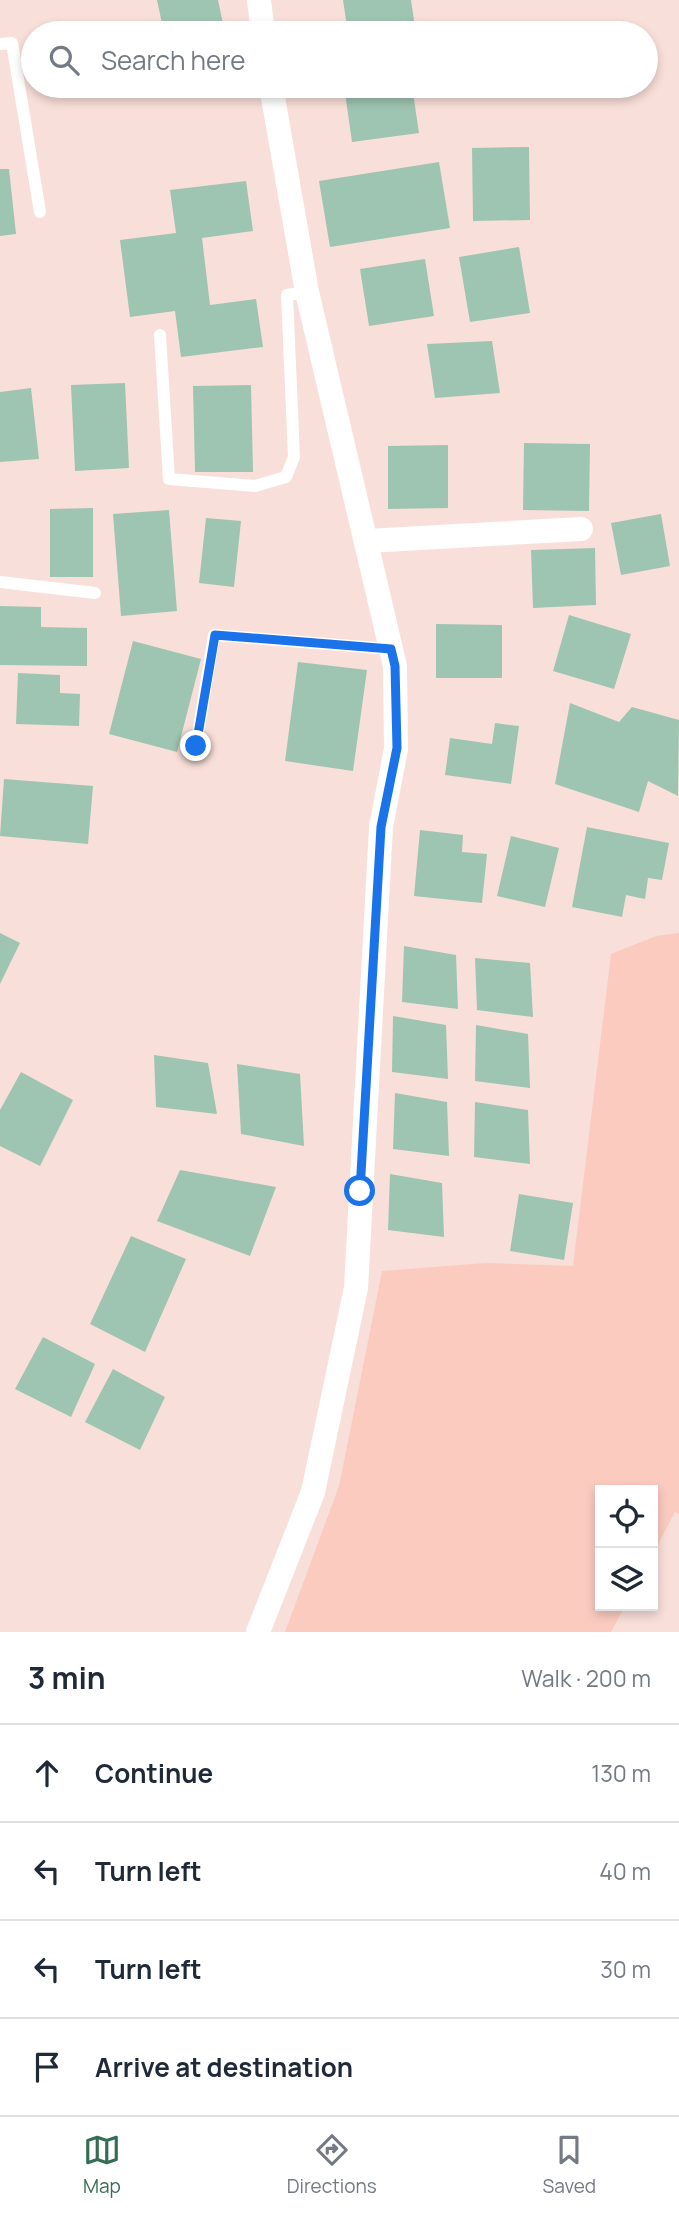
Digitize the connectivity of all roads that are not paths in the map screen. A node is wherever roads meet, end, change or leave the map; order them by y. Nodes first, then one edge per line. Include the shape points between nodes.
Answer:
1 (258, 0) edge
2 (261, 21) edge
3 (0, 44) edge
4 (21, 97) edge
5 (21, 98) edge
6 (273, 98) edge
7 (40, 212) dead end
8 (307, 292) junction
9 (160, 335) dead end
10 (581, 529) dead end
11 (367, 541) junction
12 (0, 582) edge
13 (95, 593) dead end
14 (391, 649) junction
15 (196, 746) dead end
16 (258, 1632) edge

1 - 2 street
3 - 4 lane via 12,43
5 - 7 lane
6 - 8 street
8 - 9 lane via 287,295 294,457 286,477 255,486 169,479
8 - 11 street
10 - 11 street
11 - 14 street
12 - 13 lane
14 - 15 lane via 215,635
14 - 16 street via 397,748 381,827 356,1288 313,1492

